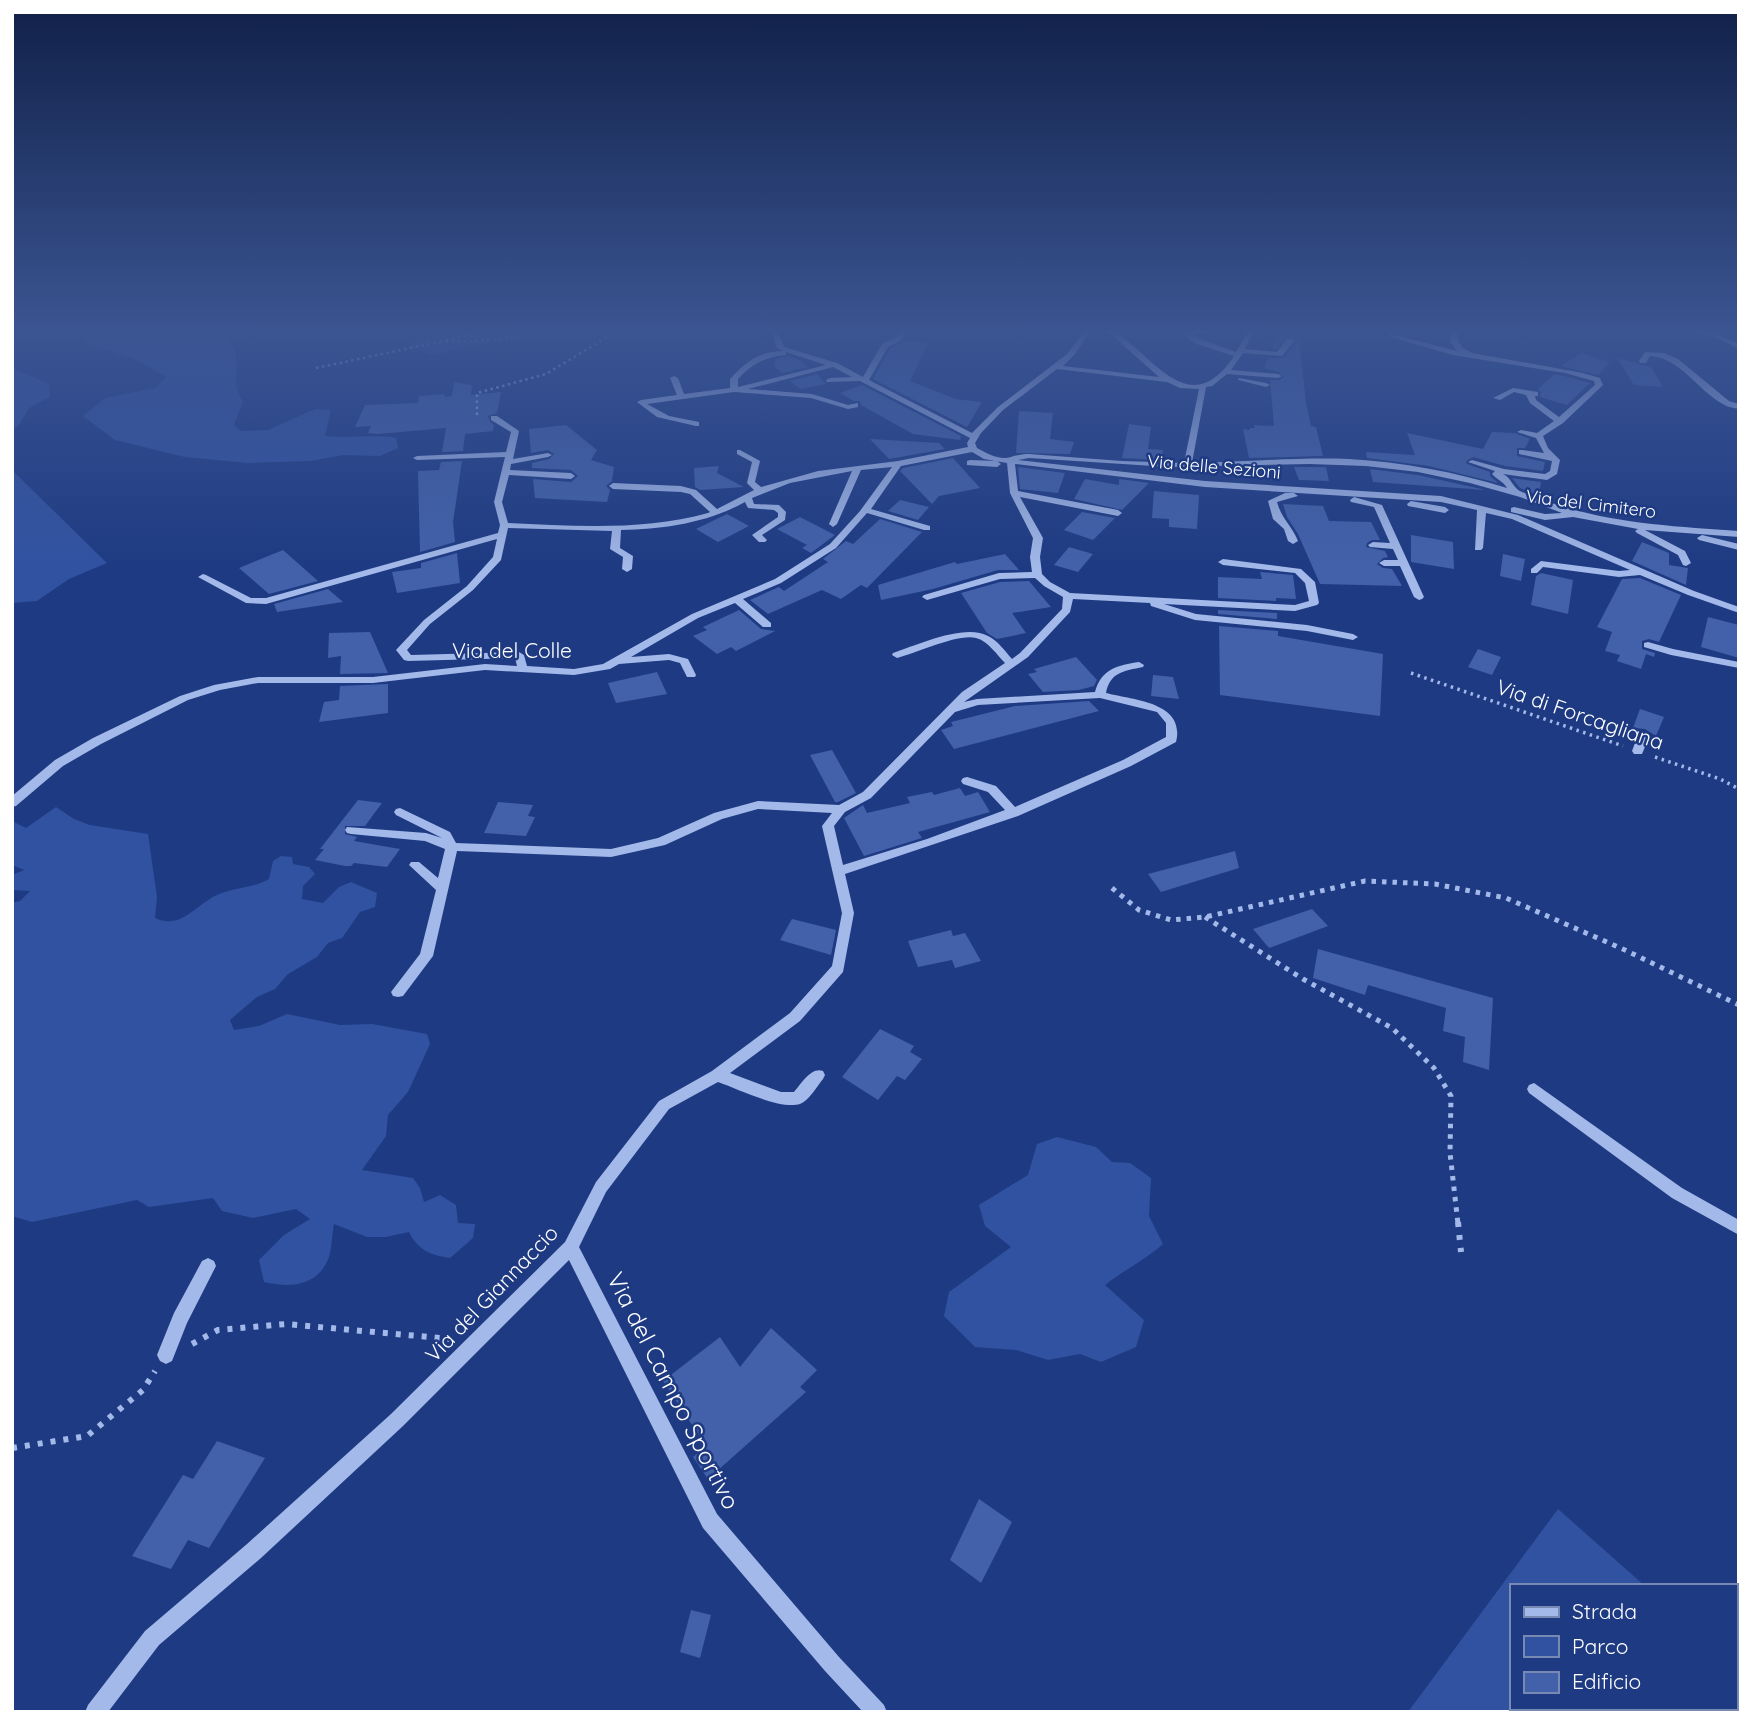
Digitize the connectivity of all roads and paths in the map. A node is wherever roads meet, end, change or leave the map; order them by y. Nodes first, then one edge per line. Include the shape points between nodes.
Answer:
1 (477, 408) edge
2 (647, 408) edge
3 (918, 408) edge
4 (1002, 408) edge
5 (1199, 408) edge
6 (1543, 408) edge
7 (1574, 408) edge
8 (494, 418) joint
9 (1560, 421) junction
10 (696, 424) dead end
11 (1521, 432) dead end
12 (1539, 436) junction
13 (973, 437) junction
14 (973, 449) junction
15 (1522, 452) dead end
16 (740, 453) dead end
17 (548, 455) dead end
18 (1553, 457) junction
19 (417, 458) dead end
20 (508, 458) junction
21 (1472, 462) dead end
22 (970, 463) dead end
23 (898, 464) junction
24 (1012, 464) junction
25 (1188, 464) junction
26 (858, 468) junction
27 (1503, 471) junction
28 (505, 472) junction
29 (571, 476) dead end
30 (612, 486) dead end
31 (760, 491) junction
32 (1329, 492) junction
33 (1014, 493) junction
34 (1516, 494) junction
35 (747, 496) junction
36 (1394, 496) junction
37 (1441, 499) junction
38 (1057, 501) junction
39 (751, 506) junction
40 (1482, 509) junction
41 (866, 510) junction
42 (1445, 510) dead end
43 (715, 512) junction
44 (1070, 512) dead end
45 (1118, 513) dead end
46 (1573, 514) junction
47 (755, 520) dead end
48 (1621, 523) junction
49 (833, 524) dead end
50 (617, 527) junction
51 (927, 528) dead end
52 (503, 530) junction
53 (1677, 530) junction
54 (1739, 534) edge
55 (762, 540) dead end
56 (1293, 541) dead end
57 (1373, 545) dead end
58 (1396, 545) junction
59 (1739, 547) edge
60 (1478, 548) dead end
61 (445, 551) junction
62 (816, 561) junction
63 (831, 561) dead end
64 (454, 562) dead end
65 (1223, 562) dead end
66 (1384, 563) dead end
67 (1404, 563) junction
68 (1686, 563) dead end
69 (627, 569) dead end
70 (1534, 571) dead end
71 (1642, 572) junction
72 (1037, 575) junction
73 (203, 577) dead end
74 (1068, 596) junction
75 (927, 597) dead end
76 (1419, 597) dead end
77 (1139, 598) junction
78 (737, 599) junction
79 (1739, 610) edge
80 (767, 625) dead end
81 (1353, 637) dead end
82 (1648, 645) dead end
83 (897, 655) dead end
84 (617, 661) junction
85 (1011, 664) junction
86 (1139, 665) dead end
87 (1739, 665) edge
88 (523, 669) junction
89 (1411, 673) dead end
90 (691, 675) dead end
91 (1100, 695) junction
92 (952, 709) junction
93 (1644, 735) dead end
94 (1638, 751) junction
95 (967, 781) dead end
96 (1739, 789) edge
97 (12, 803) edge
98 (841, 809) junction
99 (400, 812) dead end
100 (1014, 813) junction
101 (351, 830) dead end
102 (452, 847) junction
103 (415, 865) dead end
104 (839, 871) junction
105 (442, 888) junction
106 (1112, 888) dead end
107 (1205, 917) junction
108 (398, 992) dead end
109 (1739, 1005) edge
110 (717, 1075) junction
111 (818, 1075) dead end
112 (1534, 1089) dead end
113 (1739, 1228) edge
114 (571, 1247) junction
115 (1461, 1252) dead end
116 (208, 1266) dead end
117 (474, 1343) junction
118 (166, 1356) junction
119 (12, 1448) edge
120 (95, 1712) edge
121 (877, 1712) edge

1 - 8 path via 477,415
2 - 10 street
3 - 13 street
4 - 13 street
5 - 25 street
6 - 9 street
7 - 9 street
8 - 20 street via 515,431
9 - 12 street
11 - 12 street
12 - 18 street
13 - 14 street
14 - 23 street
14 - 24 street, Via delle Sezioni
15 - 18 street
16 - 31 street via 756,461 751,483
17 - 20 street
18 - 27 street via 1554,472 1547,477
19 - 20 lane
20 - 28 street
21 - 27 street
22 - 24 lane
23 - 26 street
23 - 41 street, Via del Colle
24 - 25 street via 1018,456 1029,456
24 - 32 street, Via delle Sezioni
24 - 33 street
25 - 34 street via 1366,463 1432,473
26 - 31 street via 824,471
26 - 49 street
27 - 34 street via 1496,474 1505,478
28 - 29 street
28 - 52 street via 498,502
30 - 43 street via 693,492
31 - 35 street
32 - 36 street, Via delle Sezioni
32 - 56 street via 1272,501 1277,519 1288,528
32 - 58 street via 1378,505
33 - 38 street
33 - 72 street via 1038,538
34 - 46 street
35 - 39 street
35 - 43 street
36 - 37 street, Via delle Sezioni
36 - 42 street
37 - 40 street, Via delle Sezioni
37 - 46 street, Via del Cimitero via 1545,517
38 - 44 street
38 - 45 street
39 - 47 street
39 - 55 street via 782,512 782,518 757,535
40 - 60 street
40 - 71 street, Via delle Sezioni via 1515,517
41 - 51 street
41 - 62 street, Via del Colle
43 - 50 street via 681,521
46 - 48 street, Via del Cimitero
48 - 53 street, Via del Cimitero
48 - 68 street via 1660,539 1682,553
50 - 52 street
50 - 69 street via 615,549 628,556
52 - 61 street
52 - 88 street via 498,558 401,650 408,658 519,655
53 - 54 street, Via del Cimitero
53 - 59 street
57 - 58 street
58 - 67 street
61 - 64 street
61 - 73 street via 266,601 249,601
62 - 63 lane
62 - 78 street, Via del Colle
65 - 77 street via 1298,571 1310,582 1314,603 1295,608
66 - 67 lane
67 - 76 street
70 - 71 street via 1541,564 1619,574
71 - 79 street, Via delle Sezioni
72 - 74 street
72 - 75 street via 999,576
74 - 77 street
74 - 85 street via 1067,610
77 - 81 street via 1195,617
78 - 80 street
78 - 84 street, Via del Colle via 695,616
82 - 87 street
83 - 85 street via 976,634
84 - 88 street, Via del Colle via 574,672
84 - 90 street via 669,657 684,662
85 - 92 street
86 - 91 lane via 1110,672 1102,681
88 - 97 street, Via del Colle via 462,669 373,680 258,680 218,687 184,698 97,741 59,763
89 - 94 path, Via di Forcagliana
91 - 92 street via 989,701
91 - 100 street via 1161,710 1171,723 1172,739
92 - 98 street via 867,795
93 - 94 street
94 - 96 path, Via di Forcagliana
95 - 100 street via 992,789
98 - 102 street via 758,805 718,816 661,842 611,853
98 - 104 street, Via del Giannaccio via 828,826
99 - 102 street via 446,835
100 - 104 street
101 - 102 street via 426,837
102 - 105 street
103 - 105 street
104 - 110 street, Via del Giannaccio via 848,913 838,968 795,1017
105 - 108 street via 426,956
106 - 107 path via 1139,910 1171,920
107 - 109 path via 1365,881 1435,884 1506,898
107 - 115 path via 1392,1028 1434,1068 1451,1096 1450,1153
110 - 111 street via 781,1098 798,1098
110 - 114 street, Via del Giannaccio via 664,1105 601,1188
112 - 113 street via 1677,1193
114 - 117 street, Via del Giannaccio
114 - 121 street, Via del Campo Sportivo via 710,1521
116 - 118 street
117 - 118 path via 286,1324 218,1329
117 - 120 street, Via del Giannaccio via 254,1552 152,1638
118 - 119 path via 143,1390 87,1436

